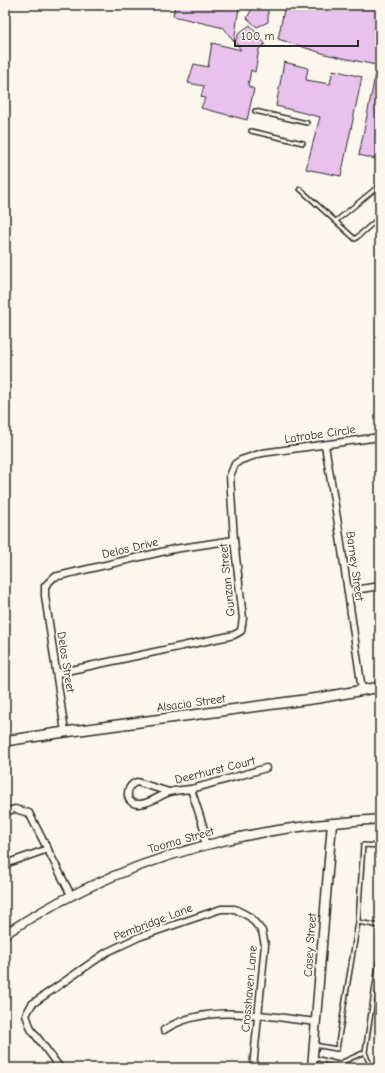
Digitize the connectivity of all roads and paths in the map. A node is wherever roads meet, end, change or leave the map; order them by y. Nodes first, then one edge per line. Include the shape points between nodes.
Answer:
1 (255, 112) dead end
2 (307, 123) dead end
3 (250, 131) dead end
4 (303, 143) dead end
5 (380, 185) edge
6 (300, 189) dead end
7 (380, 217) edge
8 (336, 221) junction
9 (380, 437) edge
10 (325, 445) junction
11 (262, 453) joint
12 (234, 540) junction
13 (380, 586) edge
14 (348, 591) junction
15 (45, 596) joint
16 (57, 673) junction
17 (380, 688) edge
18 (362, 690) junction
19 (65, 732) junction
20 (5, 742) edge
21 (266, 768) dead end
22 (191, 789) junction
23 (169, 792) junction
24 (5, 812) edge
25 (380, 819) edge
26 (332, 823) junction
27 (204, 845) junction
28 (380, 846) edge
29 (48, 849) junction
30 (5, 864) edge
31 (71, 895) junction
32 (250, 917) joint
33 (358, 922) junction
34 (380, 926) edge
35 (5, 934) edge
36 (380, 953) edge
37 (258, 1016) junction
38 (316, 1022) junction
39 (164, 1030) dead end
40 (314, 1045) junction
41 (365, 1052) junction
42 (313, 1058) junction
43 (338, 1064) junction
44 (60, 1068) edge
45 (253, 1068) edge
46 (312, 1068) edge
47 (354, 1068) edge
48 (371, 1068) edge

1 - 2 lane
3 - 4 lane
5 - 8 lane
6 - 8 lane
7 - 8 lane via 355,239
9 - 10 street, Latrobe Circle
10 - 11 street, Latrobe Circle
10 - 14 street, Barney Street
11 - 12 street, Gunzan Street via 235,464 230,476
12 - 15 street, Delos Drive via 174,549 54,577 45,586
12 - 16 street, Gunzan Street via 243,618 241,630 234,635
13 - 14 street
14 - 18 street, Barney Street
15 - 16 street, Delos Street
16 - 19 street, Delos Street
17 - 18 main road, Alsacia Street
18 - 19 main road, Alsacia Street
19 - 20 main road, Alsacia Street
21 - 22 street, Deerhurst Court
22 - 23 street, Deerhurst Court
22 - 27 street via 206,832
23 - 23 street via 137,782 129,788 128,798 133,803 140,804
24 - 29 street via 15,809 29,813
25 - 26 street, Tooma Street
26 - 27 street, Tooma Street via 252,834
26 - 38 street, Casey Street
27 - 31 street, Tooma Street via 123,871
28 - 33 lane via 363,845
29 - 30 street
29 - 31 street
31 - 35 street, Tooma Street via 28,918
32 - 37 street, Crosshaven Lane via 262,931 265,945
32 - 44 street, Pembridge Lane via 235,910 221,909 138,937 107,952 32,1004 26,1015 31,1029
33 - 34 lane
33 - 40 lane via 337,1050
36 - 41 lane
37 - 38 street
37 - 39 street via 233,1012 198,1016
37 - 45 street, Crosshaven Lane
38 - 40 street, Casey Street
40 - 42 street, Casey Street
41 - 43 lane
41 - 48 lane
42 - 43 lane
42 - 46 street, Casey Street
43 - 47 lane

